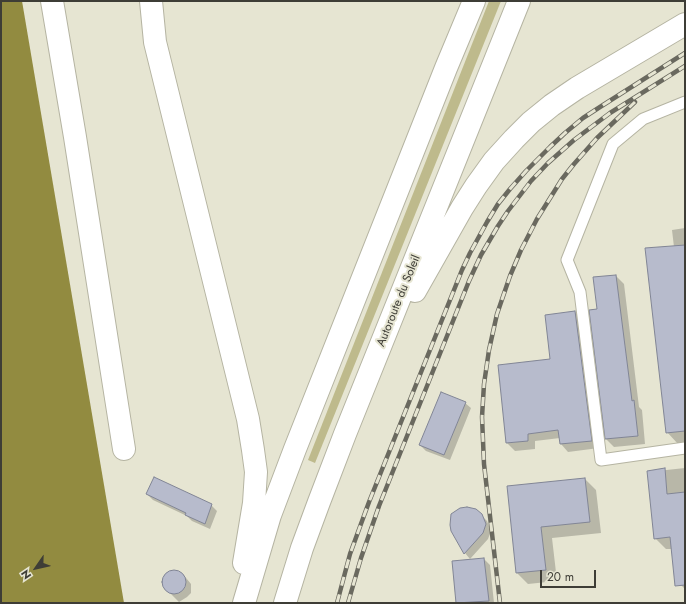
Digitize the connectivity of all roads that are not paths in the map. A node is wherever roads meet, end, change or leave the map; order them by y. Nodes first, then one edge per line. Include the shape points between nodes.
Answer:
1 (52, 1) edge
2 (151, 1) edge
3 (474, 1) edge
4 (519, 1) edge
5 (685, 24) edge
6 (685, 102) edge
7 (372, 369) junction
8 (685, 448) edge
9 (124, 449) dead end
10 (237, 603) edge
11 (244, 603) edge
12 (285, 603) edge

1 - 9 main road
2 - 10 main road via 154,42 248,419 253,450 256,472 254,503
3 - 11 main road via 294,449 270,515
4 - 7 main road, Autoroute du Soleil
5 - 7 main road via 552,105 494,161 465,202
6 - 8 lane via 643,118 614,144 567,260 580,292 601,460
7 - 12 main road, Autoroute du Soleil via 319,502

